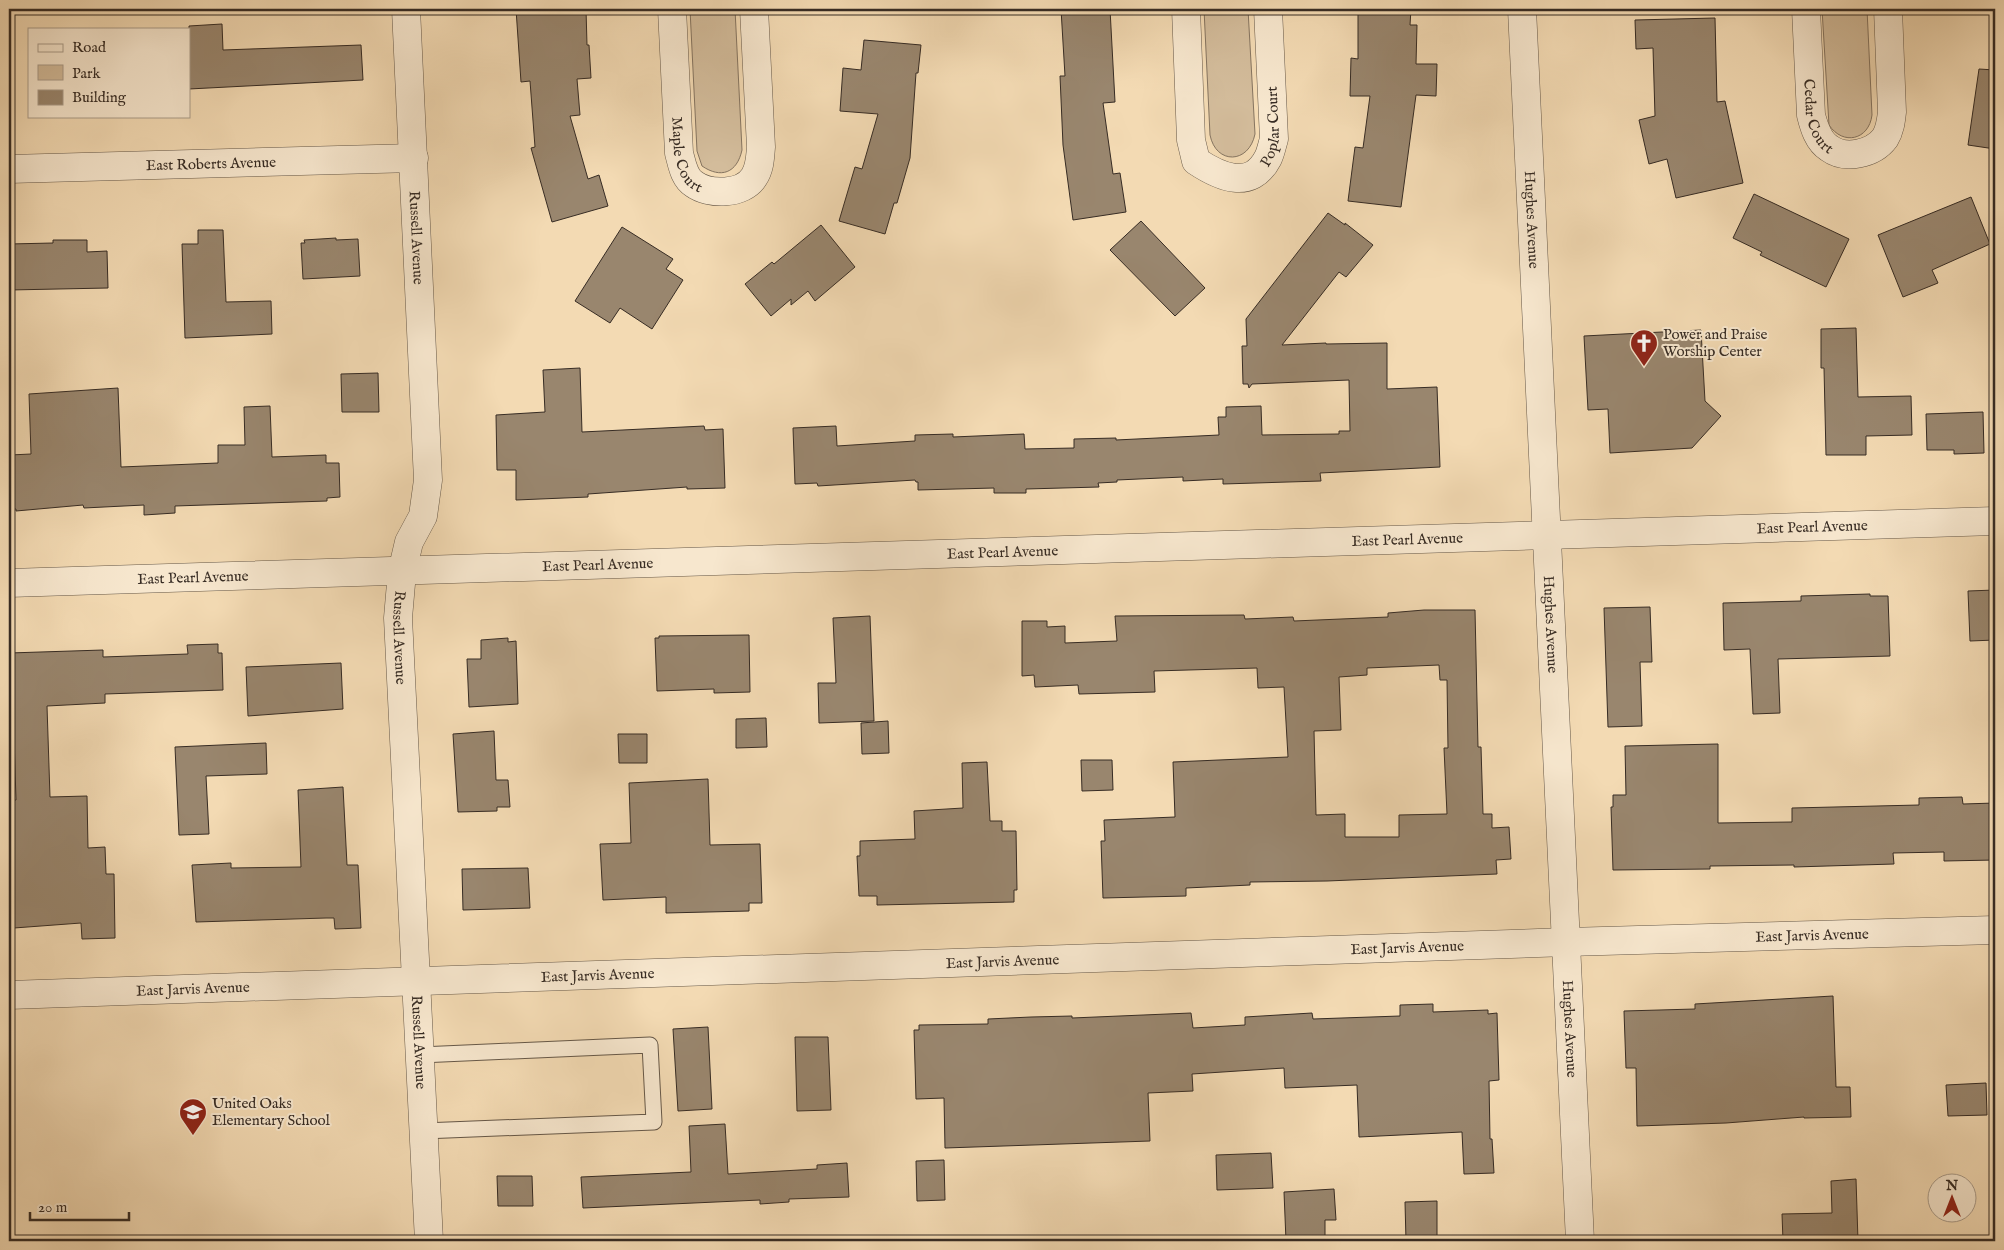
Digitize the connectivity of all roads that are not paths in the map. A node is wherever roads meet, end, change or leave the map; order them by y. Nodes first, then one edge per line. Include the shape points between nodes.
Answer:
1 (406, 9) edge
2 (672, 9) edge
3 (754, 9) edge
4 (1186, 9) edge
5 (1268, 9) edge
6 (1522, 9) edge
7 (1806, 9) edge
8 (1888, 9) edge
9 (414, 158) junction
10 (9, 169) edge
11 (1995, 521) edge
12 (1547, 535) junction
13 (402, 572) junction
14 (9, 583) edge
15 (1995, 930) edge
16 (1567, 942) junction
17 (417, 980) junction
18 (9, 995) edge
19 (420, 1055) junction
20 (423, 1130) junction
21 (429, 1241) edge
22 (1580, 1241) edge

1 - 9 street, Russell Avenue
2 - 3 street, Maple Court via 679,153 684,171 693,184 711,191 730,191 754,179 760,162
4 - 5 street, Poplar Court via 1191,140 1196,161 1215,174 1240,179 1256,173 1268,158 1274,139
6 - 12 street, Hughes Avenue
7 - 8 street, Cedar Court via 1814,125 1820,139 1829,148 1841,153 1859,154 1885,138 1890,125
9 - 10 street, East Roberts Avenue
9 - 13 street, Russell Avenue via 428,480 423,516 409,542
11 - 12 street, East Pearl Avenue
12 - 13 street, East Pearl Avenue
12 - 16 street, Hughes Avenue
13 - 14 street, East Pearl Avenue
13 - 17 street, Russell Avenue via 398,618
15 - 16 street, East Jarvis Avenue
16 - 17 street, East Jarvis Avenue
16 - 22 street, Hughes Avenue
17 - 18 street, East Jarvis Avenue
17 - 19 street, Russell Avenue
19 - 20 street, Russell Avenue
19 - 20 lane via 650,1045 654,1122
20 - 21 street, Russell Avenue

